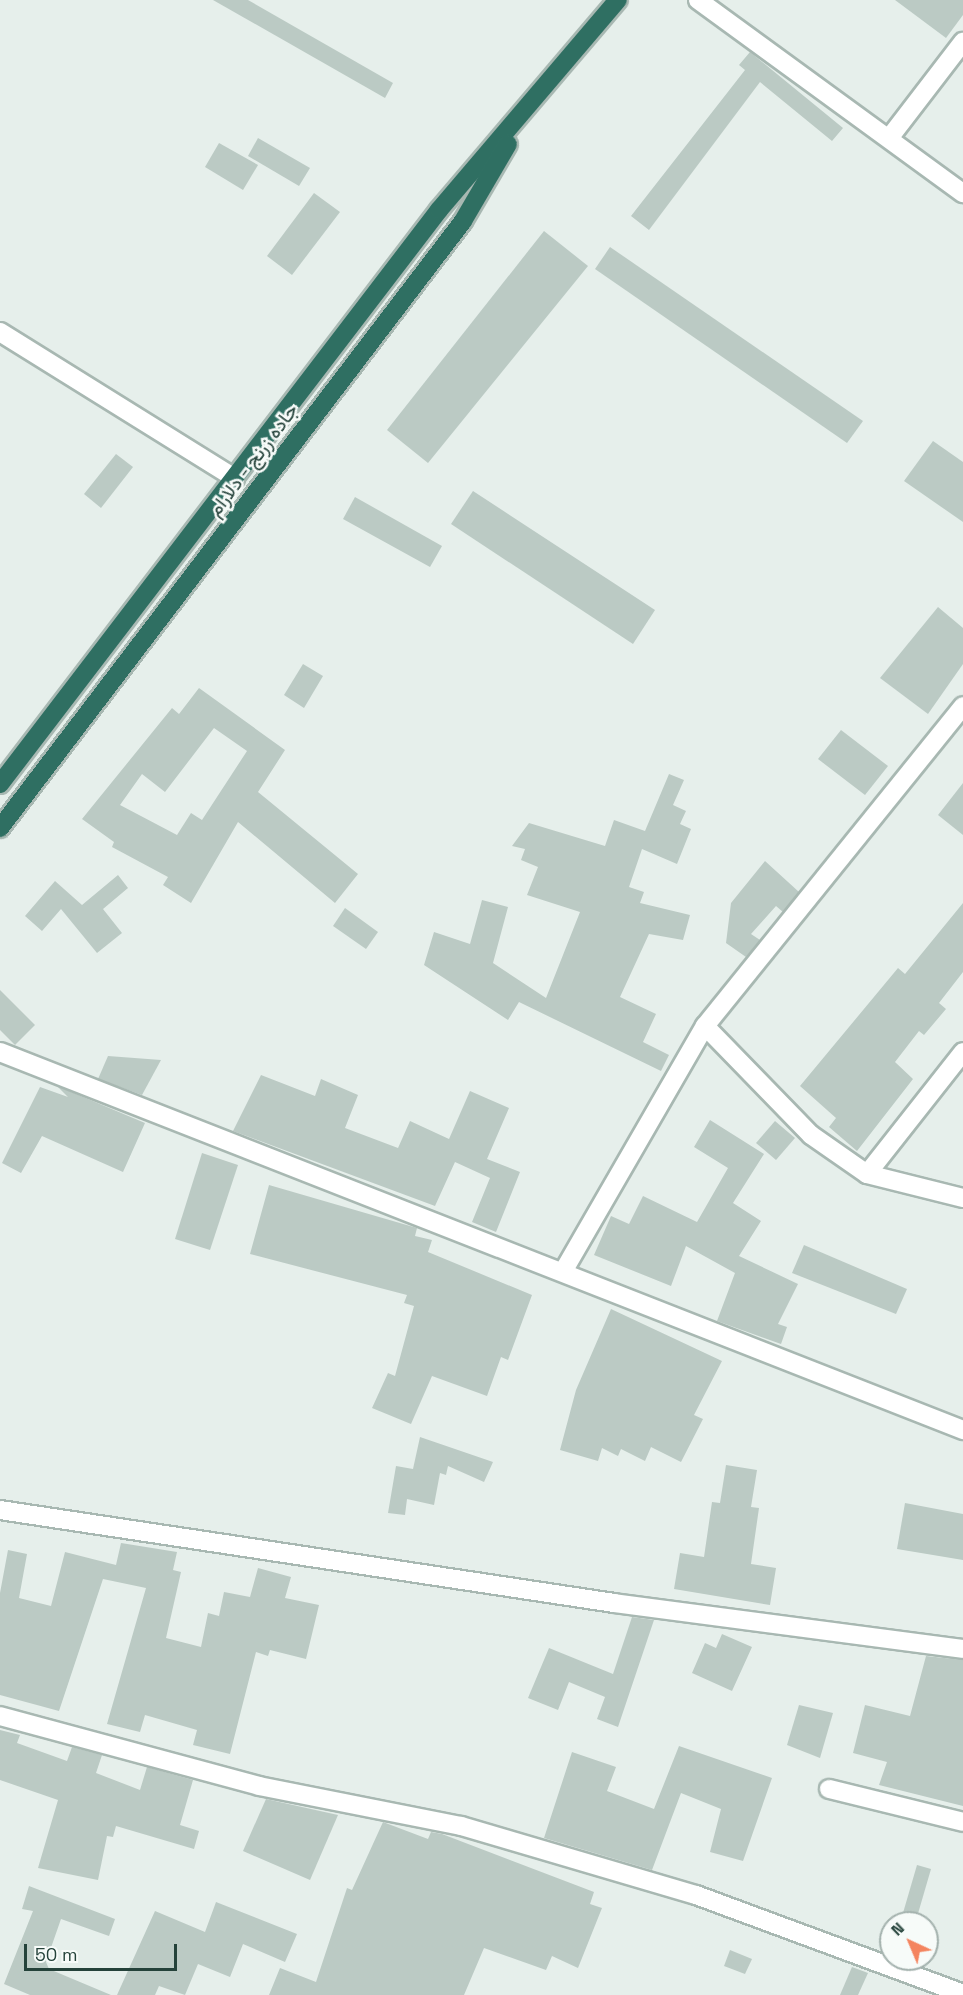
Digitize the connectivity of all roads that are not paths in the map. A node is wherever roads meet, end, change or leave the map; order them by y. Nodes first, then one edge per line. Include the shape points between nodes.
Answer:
1 (618, 0) edge
2 (698, 0) edge
3 (963, 42) edge
4 (528, 110) junction
5 (890, 137) junction
6 (963, 193) edge
7 (0, 332) edge
8 (235, 478) junction
9 (963, 706) edge
10 (0, 784) edge
11 (0, 828) edge
12 (705, 1026) junction
13 (0, 1052) edge
14 (963, 1052) edge
15 (867, 1174) junction
16 (963, 1198) edge
17 (564, 1270) junction
18 (963, 1430) edge
19 (0, 1510) edge
20 (963, 1649) edge
21 (0, 1716) edge
22 (830, 1788) dead end
23 (963, 1822) edge
24 (963, 1994) edge

1 - 4 highway, جاده زرنج - دلارام
2 - 5 street
3 - 5 street
4 - 8 highway, جاده زرنج - دلارام via 439,210
4 - 11 highway, جاده زرنج - دلارام via 463,221
5 - 6 street
7 - 8 street
8 - 10 highway, جاده زرنج - دلارام
9 - 12 street
12 - 15 street via 811,1135
12 - 17 street
13 - 17 street
14 - 15 street
15 - 16 street
17 - 18 street
19 - 20 street
21 - 24 street via 259,1786 461,1826 696,1895
22 - 23 street

